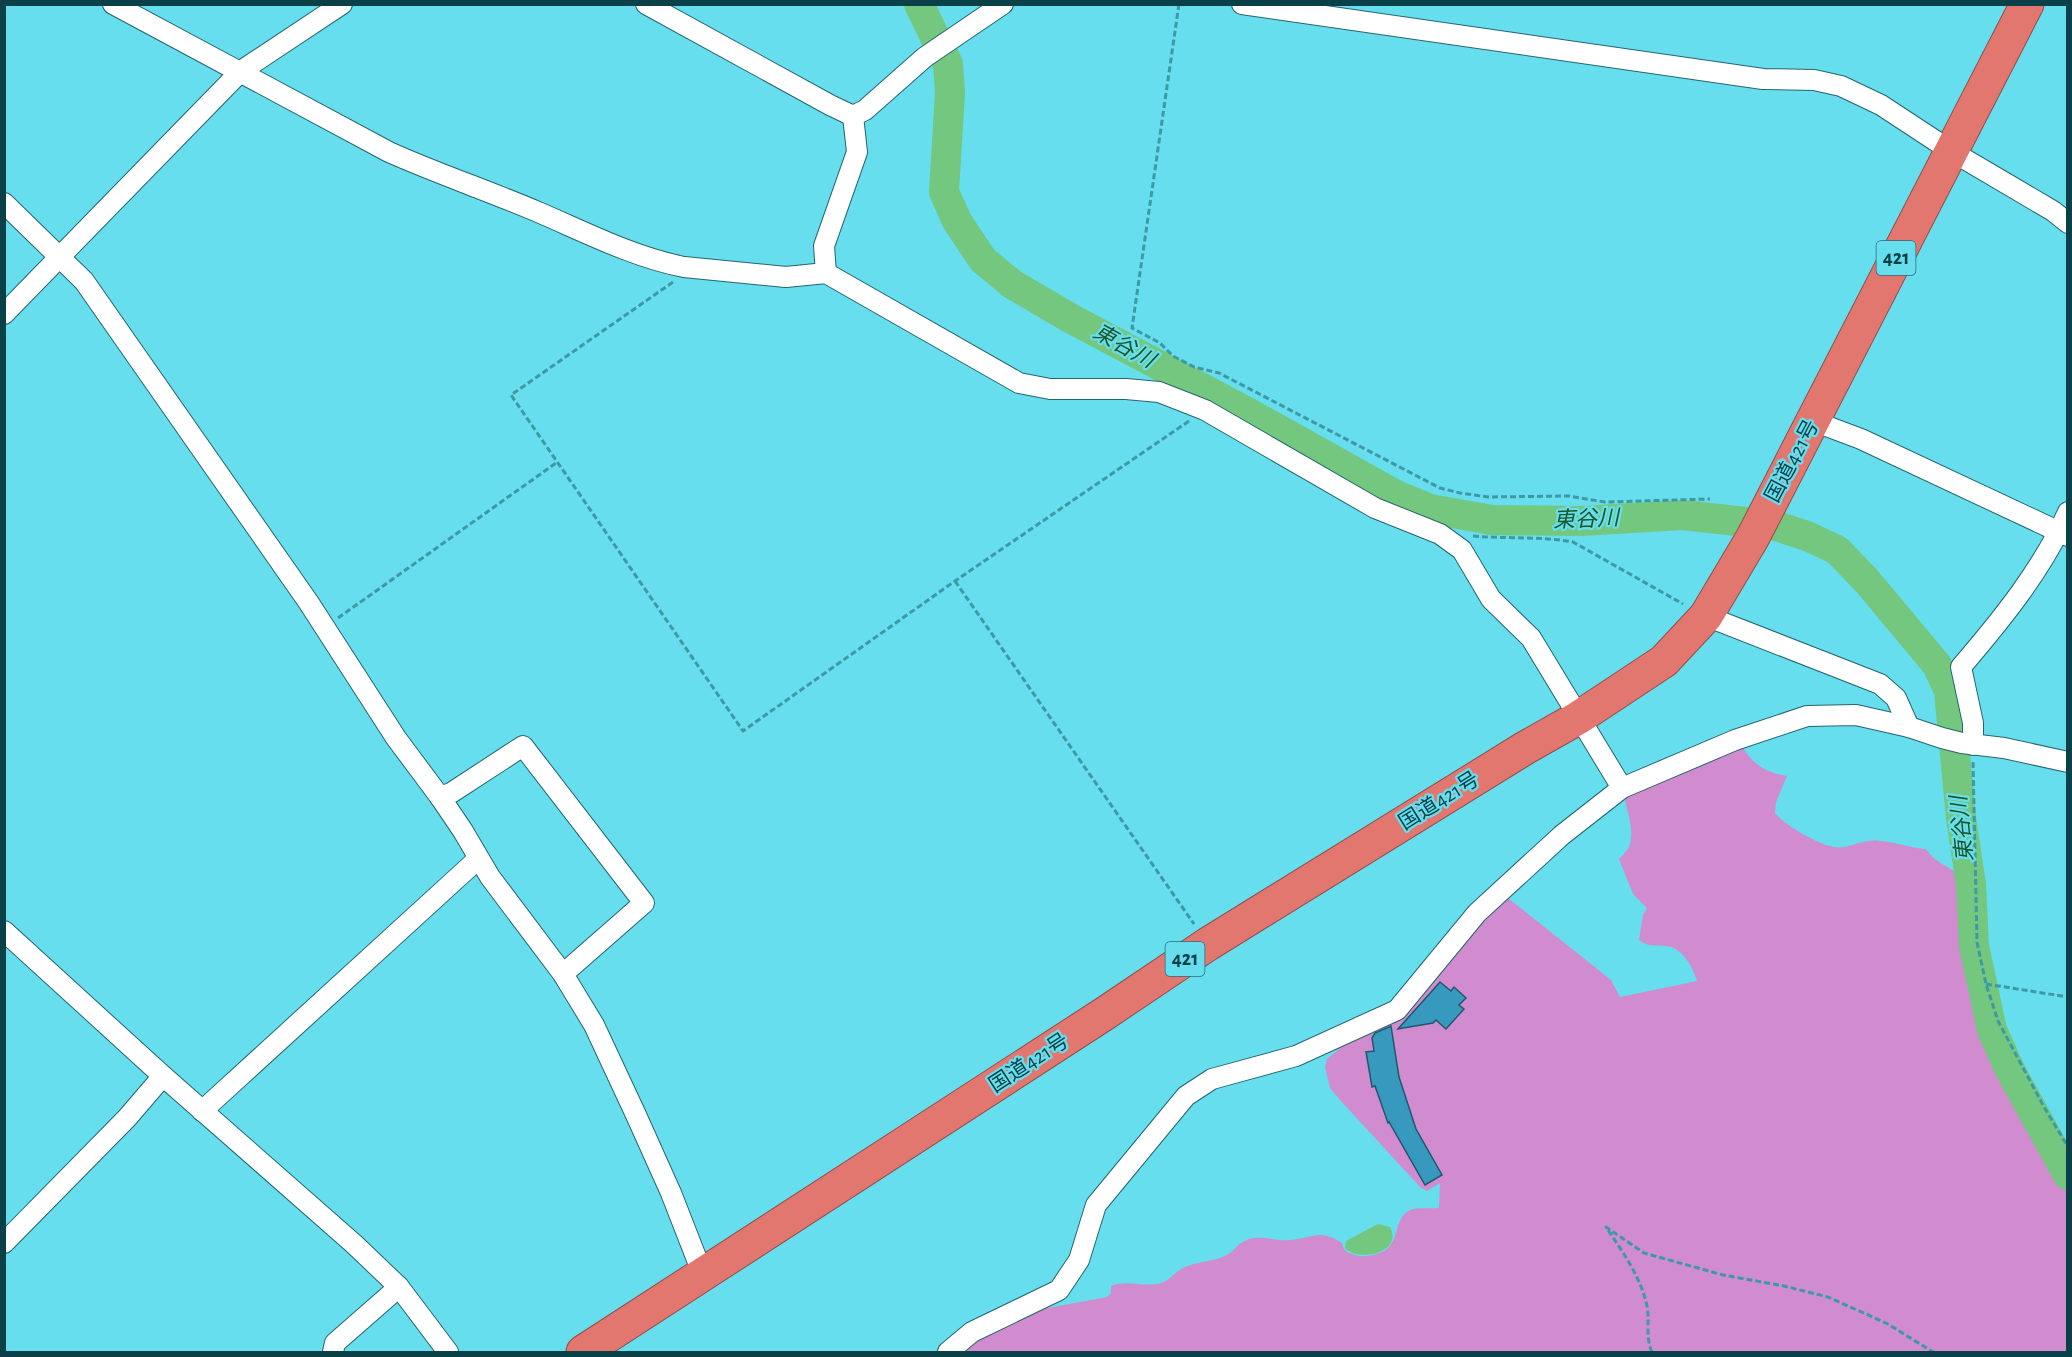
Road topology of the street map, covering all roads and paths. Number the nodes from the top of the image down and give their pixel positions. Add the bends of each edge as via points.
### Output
1 (113, 4) edge
2 (342, 4) edge
3 (646, 4) edge
4 (1003, 4) edge
5 (1179, 4) edge
6 (1242, 4) edge
7 (2027, 4) edge
8 (241, 71) junction
9 (853, 116) junction
10 (1951, 151) junction
11 (4, 203) edge
12 (2067, 223) edge
13 (60, 256) junction
14 (684, 267) junction
15 (826, 273) junction
16 (4, 314) edge
17 (1813, 421) junction
18 (1177, 429) dead end
19 (556, 463) junction
20 (1710, 500) dead end
21 (2067, 512) edge
22 (1440, 534) junction
23 (2063, 534) edge
24 (955, 581) junction
25 (1706, 616) junction
26 (325, 627) junction
27 (1578, 718) junction
28 (1910, 727) junction
29 (1968, 744) junction
30 (2067, 762) edge
31 (1622, 788) junction
32 (440, 796) junction
33 (478, 859) junction
34 (4, 931) edge
35 (1208, 944) junction
36 (563, 974) junction
37 (1986, 984) junction
38 (2067, 997) edge
39 (163, 1076) junction
40 (202, 1111) junction
41 (2067, 1147) edge
42 (4, 1243) edge
43 (703, 1275) junction
44 (399, 1287) junction
45 (333, 1353) edge
46 (448, 1353) edge
47 (583, 1353) edge
48 (948, 1353) edge
49 (1652, 1353) edge
50 (1933, 1353) edge

1 - 8 street
2 - 8 street
3 - 9 street
4 - 9 street via 925,57
5 - 20 path via 1132,327 1194,367 1219,373 1440,488 1488,497 1568,496 1605,502
6 - 10 street via 1763,79 1814,80 1841,86 1881,105
7 - 10 highway, 国道421号 / 421
8 - 13 street
8 - 14 street via 435,173
9 - 15 street via 857,152 824,246
10 - 12 street
10 - 17 highway, 国道421号 / 421
11 - 13 street
13 - 16 street
13 - 26 street via 84,281 126,339
14 - 15 street via 786,277
14 - 19 path via 679,277 511,395
15 - 22 street via 1019,383 1050,389 1159,392 1205,411 1375,508
17 - 23 street via 1861,439
17 - 25 highway, 国道421号 / 421
18 - 24 path
19 - 24 path via 743,731
19 - 26 path
21 - 23 street
22 - 25 path via 1574,542
22 - 27 street via 1462,550 1491,599 1531,638
23 - 29 street via 2000,622 1961,667 1972,723
24 - 35 path
25 - 27 highway, 国道421号 / 421 via 1664,661
25 - 28 street via 1880,684 1896,698
26 - 32 street via 396,738
27 - 31 street
27 - 35 highway, 国道421号 / 421
28 - 29 street
28 - 31 street via 1856,715 1807,716 1735,740
29 - 30 street
29 - 37 path via 1977,942
31 - 48 street via 1562,835 1477,913 1397,1010 1296,1056 1212,1079 1186,1096 1096,1205 1079,1260 1059,1290 972,1332
32 - 33 street
32 - 36 street via 451,793 523,746 644,903
33 - 36 street
33 - 40 street
34 - 39 street
35 - 43 highway, 国道421号 / 421
36 - 43 street via 594,1025 671,1193
37 - 38 path
37 - 41 path via 1998,1021
39 - 40 street
39 - 42 street
40 - 44 street
43 - 47 highway, 国道421号 / 421
44 - 45 street via 335,1342
44 - 46 street
49 - 50 path via 1642,1289 1606,1227 1644,1253 1723,1275 1828,1297 1888,1324

